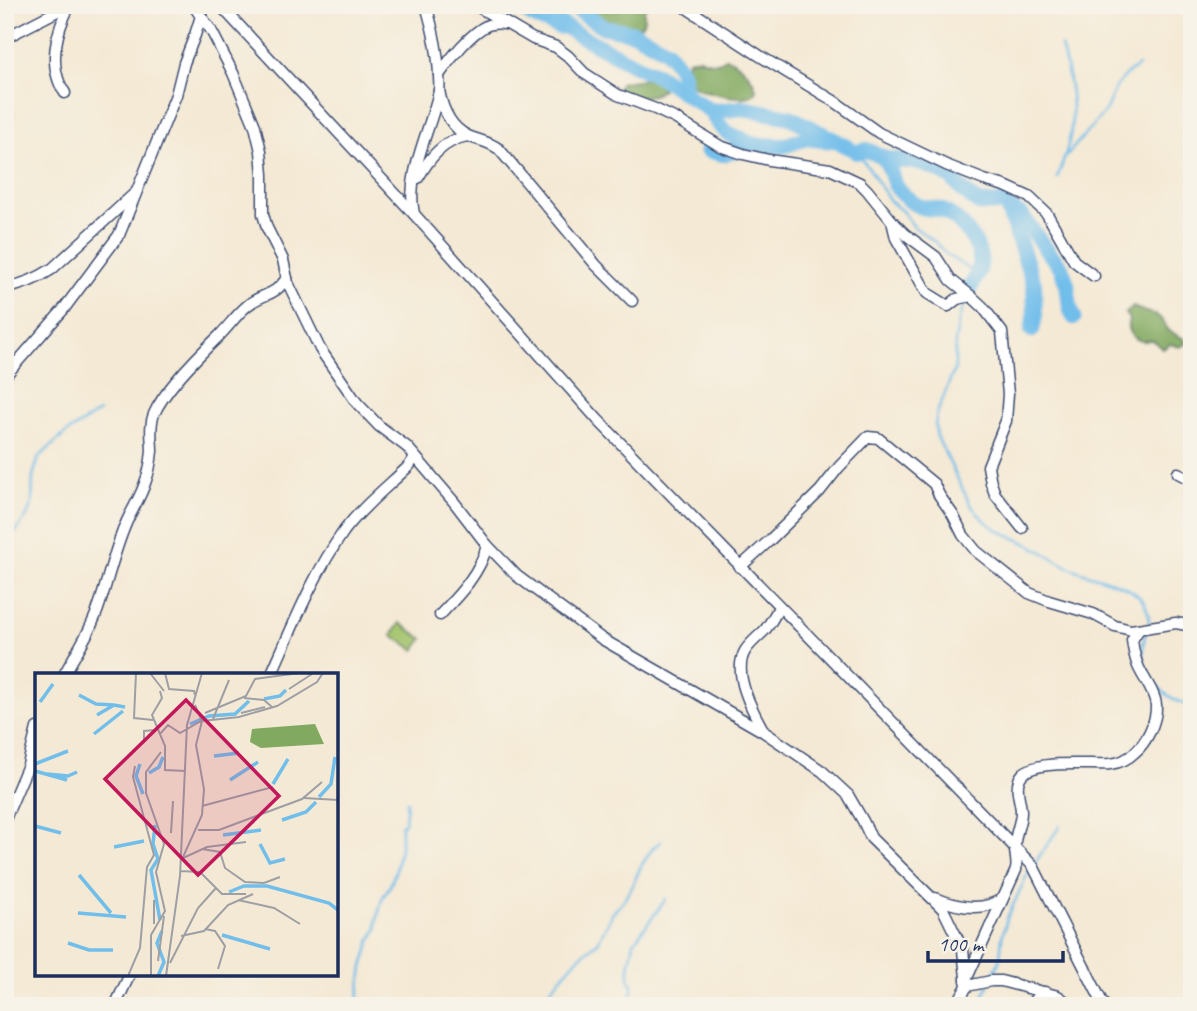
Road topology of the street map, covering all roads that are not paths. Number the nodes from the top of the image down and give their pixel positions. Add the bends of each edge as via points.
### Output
1 (69, 5) edge
2 (193, 5) edge
3 (220, 5) edge
4 (426, 5) edge
5 (475, 5) edge
6 (682, 5) edge
7 (201, 16) junction
8 (509, 24) junction
9 (5, 38) edge
10 (439, 75) junction
11 (439, 90) junction
12 (65, 93) dead end
13 (467, 136) junction
14 (413, 185) junction
15 (138, 190) junction
16 (414, 214) junction
17 (892, 221) junction
18 (1094, 276) dead end
19 (287, 278) junction
20 (5, 288) edge
21 (971, 296) junction
22 (632, 301) dead end
23 (5, 376) edge
24 (415, 457) junction
25 (1178, 473) dead end
26 (1192, 481) edge
27 (1022, 528) dead end
28 (488, 545) junction
29 (740, 568) junction
30 (779, 607) junction
31 (440, 615) dead end
32 (1192, 626) edge
33 (1139, 629) junction
34 (65, 673) edge
35 (272, 673) edge
36 (764, 732) junction
37 (35, 737) edge
38 (5, 819) edge
39 (1014, 847) junction
40 (929, 896) junction
41 (1004, 897) junction
42 (129, 976) edge
43 (967, 983) junction
44 (1045, 992) junction
45 (115, 1006) edge
46 (956, 1006) edge
47 (1030, 1006) edge
48 (1072, 1006) edge
49 (1104, 1006) edge

1 - 9 street
1 - 12 street via 57,33 55,55 56,74
2 - 7 street
3 - 16 street
4 - 10 street
5 - 8 street
6 - 18 street via 880,133 1029,197 1047,214 1074,261
7 - 15 street
7 - 19 street via 255,125 261,151 263,214
8 - 10 street via 492,23 480,29
8 - 17 street via 556,47 618,95 676,118 720,146 846,176 867,190
10 - 11 street
11 - 13 street via 447,116
11 - 14 street
13 - 14 street via 437,151
13 - 22 street via 499,149
14 - 16 street
15 - 20 street via 52,270
15 - 23 street via 112,246
16 - 29 street via 598,420
17 - 21 street via 936,257 957,287
17 - 21 street via 896,238 927,293 948,306
19 - 24 street via 338,377 379,426
19 - 34 street via 273,293 245,307 206,347 152,416 145,484 120,539 89,631
21 - 27 street via 1002,332 1006,421 988,466 995,494
24 - 28 street
24 - 35 street via 344,532 313,584
25 - 26 street
28 - 31 street via 465,586
28 - 36 street via 517,576 603,639
29 - 30 street
29 - 33 street via 868,437 878,438 934,484 976,551 1029,593 1115,626
30 - 36 street via 742,658 746,693
30 - 39 street
32 - 33 street via 1176,623
33 - 39 street via 1132,640 1133,649 1156,705 1146,741 1120,762 1054,764 1023,774 1018,780 1021,816
36 - 40 street via 822,771 848,795 871,838
37 - 38 street via 29,765
39 - 41 street via 1018,861
39 - 49 street via 1032,866
40 - 41 street via 969,907
40 - 43 street via 943,909 963,950
41 - 43 street
42 - 45 street
43 - 44 street via 1002,981
43 - 46 street
44 - 47 street
44 - 48 street

